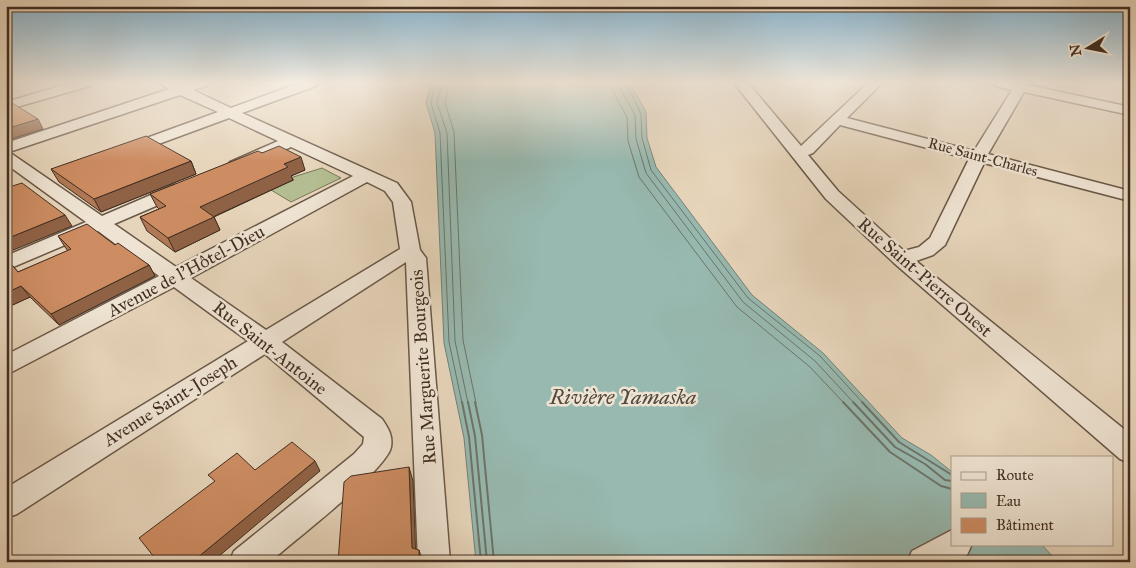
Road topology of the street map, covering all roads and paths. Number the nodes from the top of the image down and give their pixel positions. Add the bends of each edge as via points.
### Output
1 (122, 110) edge
2 (225, 110) edge
3 (238, 110) edge
4 (762, 110) edge
5 (848, 110) edge
6 (1007, 110) edge
7 (231, 112) junction
8 (837, 120) junction
9 (291, 140) junction
10 (6, 148) edge
11 (796, 152) junction
12 (6, 156) edge
13 (110, 156) edge
14 (979, 156) junction
15 (224, 170) edge
16 (366, 176) junction
17 (197, 182) edge
18 (1130, 196) edge
19 (101, 223) junction
20 (410, 251) junction
21 (901, 259) junction
22 (7, 263) edge
23 (175, 276) junction
24 (266, 342) junction
25 (6, 366) edge
26 (1125, 451) edge
27 (6, 504) edge
28 (952, 546) edge
29 (246, 562) edge
30 (434, 562) edge
31 (923, 562) edge

1 - 10 street
2 - 7 street, Rue Marguerite Bourgeois
3 - 7 street
4 - 11 street, Rue Saint-Pierre Ouest
5 - 8 street
6 - 14 street
7 - 9 street, Rue Marguerite Bourgeois
7 - 13 street
8 - 11 street via 807,150
8 - 14 street, Rue Saint-Charles
9 - 15 street
9 - 16 street, Rue Marguerite Bourgeois
11 - 21 street, Rue Saint-Pierre Ouest via 832,195
12 - 19 street, Rue Saint-Antoine
14 - 18 street, Rue Saint-Charles
14 - 21 street via 938,241 926,251
16 - 20 street, Rue Marguerite Bourgeois via 391,187 402,202
16 - 23 street, Avenue de l'Hôtel-Dieu
17 - 19 street
19 - 22 street
19 - 23 street, Rue Saint-Antoine
20 - 24 street, Avenue Saint-Joseph
20 - 30 street, Rue Marguerite Bourgeois via 416,258 422,324
21 - 26 street, Rue Saint-Pierre Ouest
23 - 24 street, Rue Saint-Antoine
23 - 25 street, Avenue de l'Hôtel-Dieu
24 - 27 street, Avenue Saint-Joseph
24 - 29 street, Rue Saint-Antoine via 372,427 378,435 378,448
28 - 31 street

